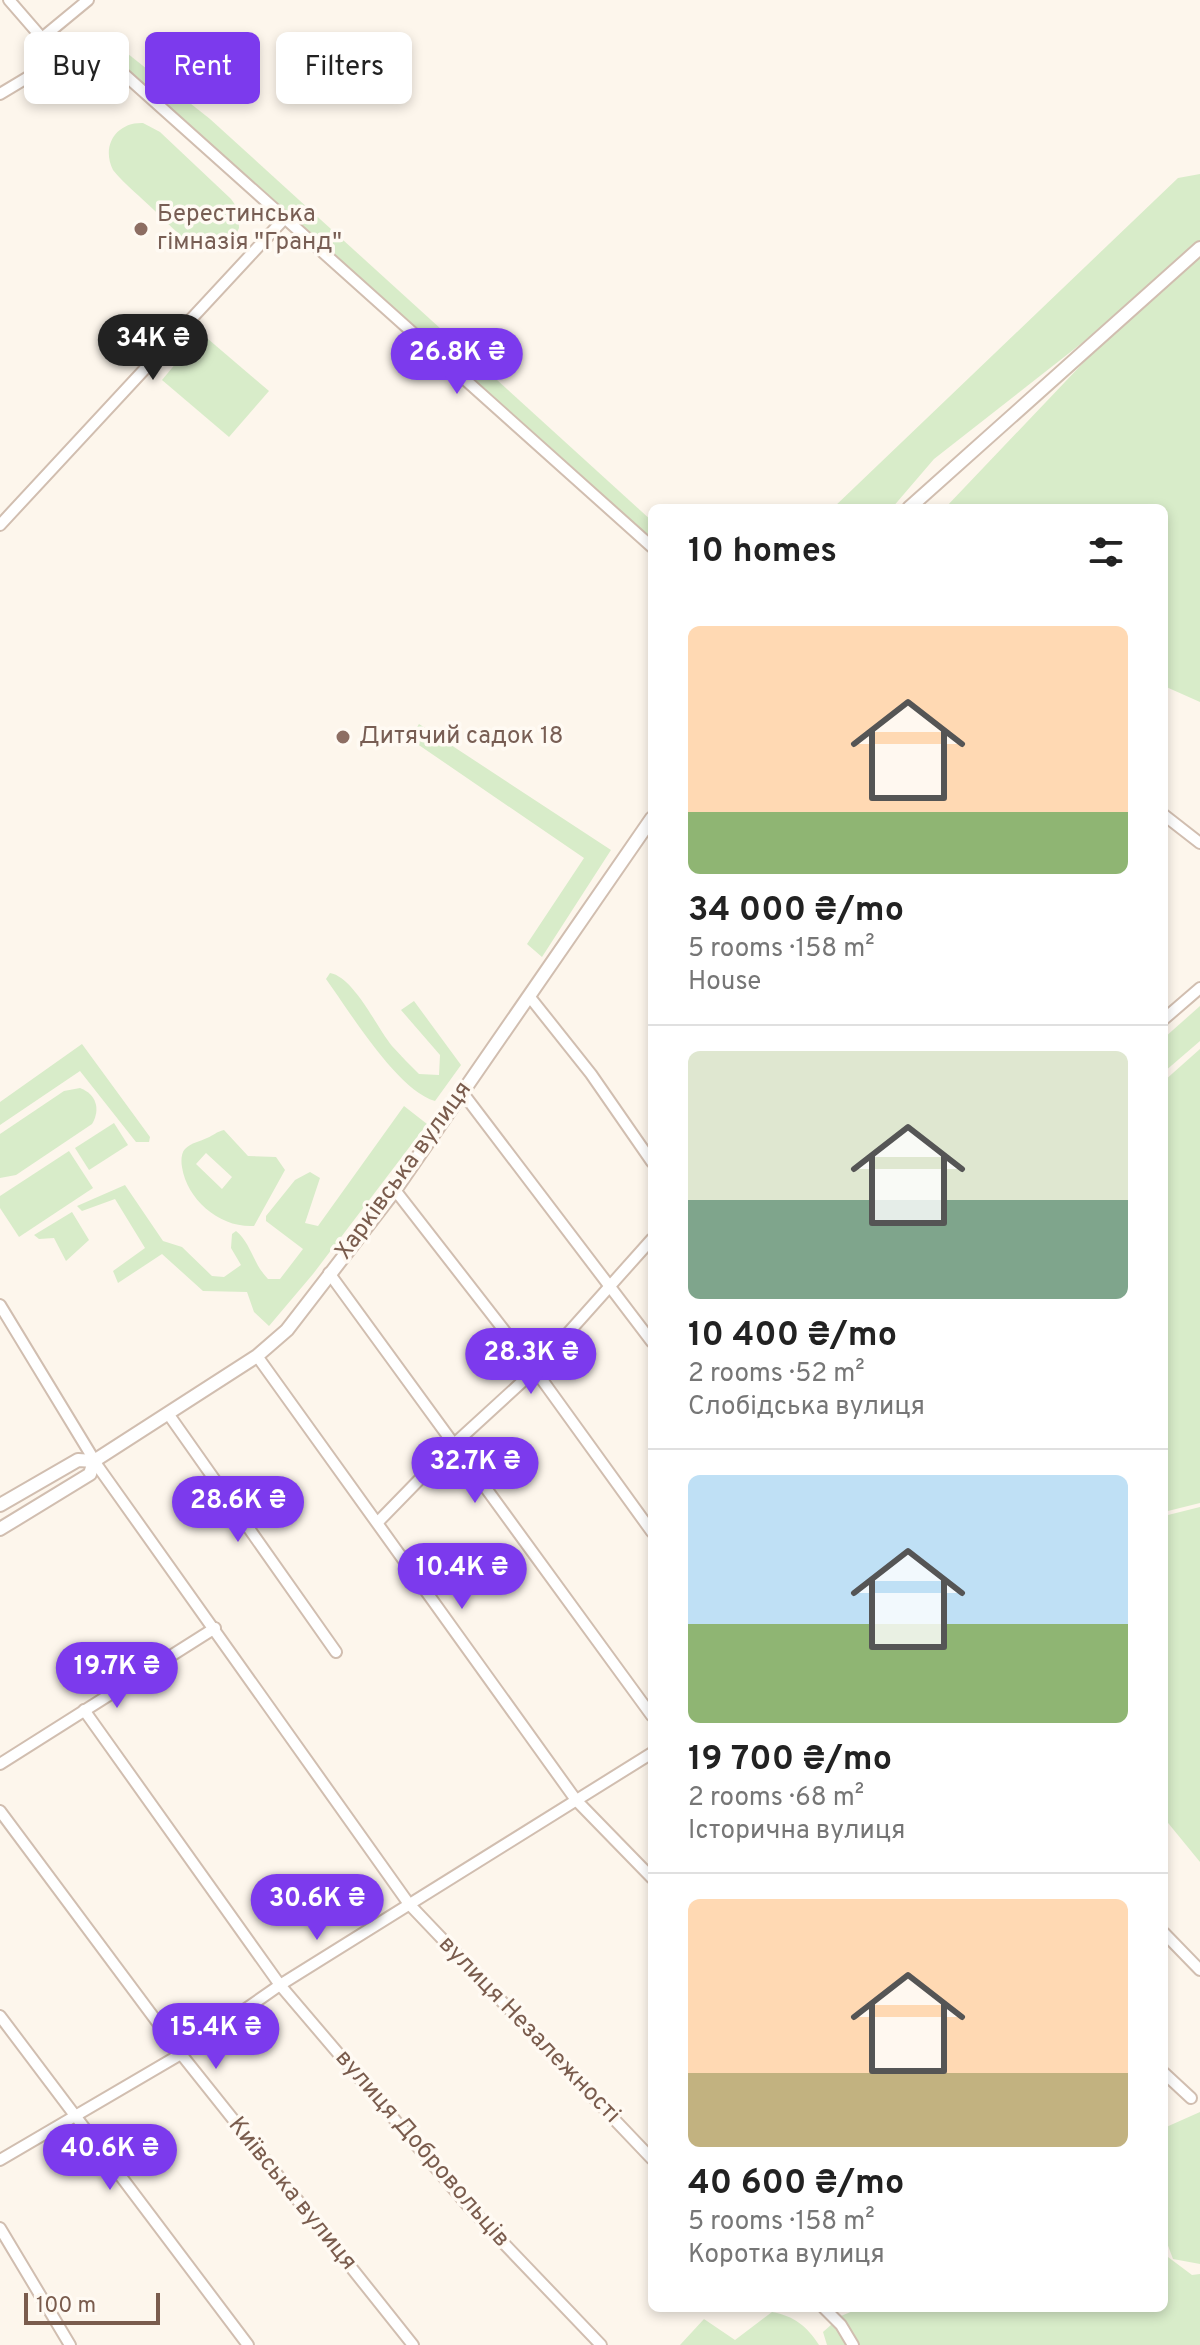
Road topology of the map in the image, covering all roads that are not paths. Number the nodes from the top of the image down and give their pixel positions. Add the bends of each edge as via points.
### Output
1 (9, 0) edge
2 (88, 0) edge
3 (37, 32) edge
4 (49, 32) edge
5 (129, 79) edge
6 (24, 80) edge
7 (0, 94) edge
8 (284, 219) junction
9 (1200, 248) edge
10 (913, 504) edge
11 (0, 525) edge
12 (648, 543) edge
13 (1168, 818) edge
14 (648, 824) edge
15 (1200, 843) edge
16 (1200, 988) edge
17 (529, 996) junction
18 (1168, 1016) edge
19 (462, 1092) junction
20 (648, 1156) edge
21 (395, 1190) junction
22 (648, 1243) edge
23 (329, 1273) junction
24 (609, 1283) junction
25 (0, 1306) edge
26 (648, 1337) edge
27 (257, 1356) junction
28 (535, 1370) junction
29 (169, 1415) junction
30 (452, 1446) junction
31 (94, 1461) junction
32 (0, 1505) edge
33 (378, 1522) junction
34 (648, 1526) edge
35 (0, 1529) edge
36 (215, 1628) junction
37 (336, 1652) dead end
38 (84, 1710) junction
39 (648, 1711) edge
40 (648, 1755) edge
41 (0, 1764) edge
42 (576, 1800) junction
43 (0, 1811) edge
44 (648, 1874) edge
45 (409, 1904) junction
46 (1168, 1937) edge
47 (1200, 1970) edge
48 (280, 1985) junction
49 (0, 2016) edge
50 (181, 2054) junction
51 (1168, 2077) edge
52 (1191, 2098) dead end
53 (72, 2115) junction
54 (648, 2155) edge
55 (0, 2160) edge
56 (1, 2231) edge
57 (828, 2312) edge
58 (70, 2345) edge
59 (248, 2345) edge
60 (413, 2345) edge
61 (601, 2345) edge
62 (853, 2345) edge

1 - 3 street
2 - 4 street
5 - 8 street
6 - 7 street
8 - 11 street
8 - 12 street
9 - 10 street
13 - 15 street
14 - 17 street, Харківська вулиця
16 - 18 street
17 - 19 street, Харківська вулиця
17 - 20 street
19 - 21 street, Харківська вулиця
19 - 24 street
21 - 23 street, Харківська вулиця
21 - 28 street
22 - 24 street
23 - 27 street, Харківська вулиця via 287,1330
23 - 30 street
24 - 26 street
24 - 28 street
25 - 31 street, вулиця Незалежності
27 - 29 street, Харківська вулиця
27 - 33 street
28 - 30 street
28 - 34 street
29 - 31 street, Харківська вулиця
29 - 37 street
30 - 33 street
30 - 39 street
31 - 32 street, Харківська вулиця via 78,1460
31 - 35 street, Харківська вулиця via 90,1474
31 - 36 street, вулиця Незалежності
33 - 42 street
36 - 38 street
36 - 45 street, вулиця Незалежності
38 - 41 street
38 - 48 street, вулиця Добровольців
40 - 42 street
42 - 44 street
42 - 45 street
43 - 50 street, Київська вулиця
45 - 48 street
45 - 54 street, вулиця Незалежності
46 - 47 street
48 - 50 street
48 - 61 street, вулиця Добровольців via 469,2207
49 - 53 street
50 - 53 street
50 - 60 street, Київська вулиця
51 - 52 street
53 - 55 street
53 - 59 street
56 - 58 street
57 - 62 street

